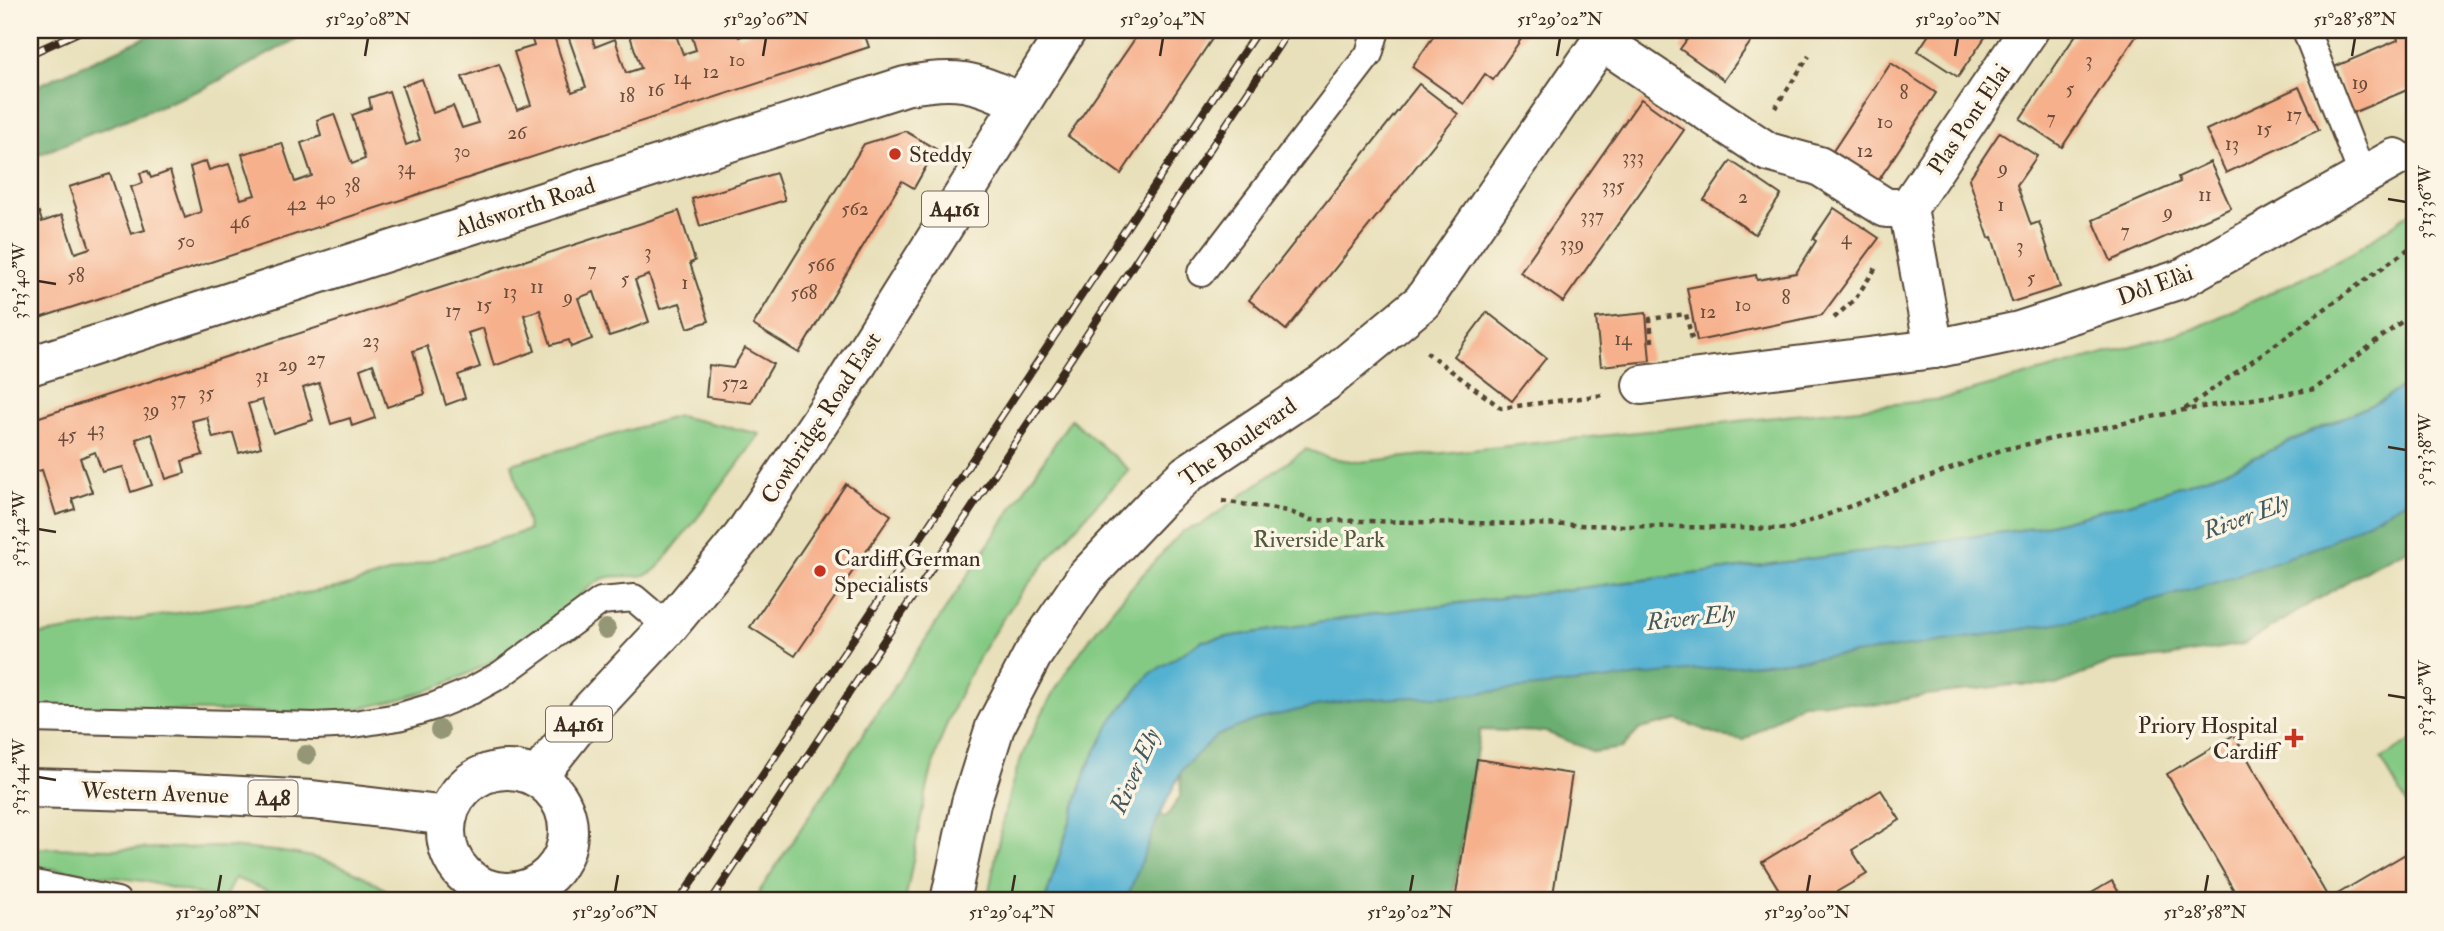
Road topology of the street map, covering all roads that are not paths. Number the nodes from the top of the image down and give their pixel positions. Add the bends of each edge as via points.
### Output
1 (1067, 30) edge
2 (1376, 30) edge
3 (2029, 30) edge
4 (1605, 36) edge
5 (2308, 36) dead end
6 (1020, 103) junction
7 (2395, 158) dead end
8 (2363, 177) junction
9 (1908, 208) junction
10 (1201, 273) dead end
11 (1934, 349) junction
12 (30, 366) edge
13 (1642, 385) road end
14 (668, 627) junction
15 (30, 719) edge
16 (537, 777) junction
17 (30, 788) edge
18 (447, 816) junction
19 (30, 883) edge
20 (536, 894) edge
21 (117, 901) edge
22 (950, 901) edge

1 - 6 main road, Cowbridge Road East / A4161
2 - 10 lane via 1369,54
3 - 9 main road, Plas Pont Elai
4 - 9 main road via 1768,152 1819,166 1886,208
4 - 22 main road, The Boulevard via 1422,302 1324,383 1187,474 1085,578 1032,656 995,727 971,803
5 - 8 lane
6 - 12 main road, Aldsworth Road via 988,86 958,80 905,86
6 - 14 main road, Cowbridge Road East / A4161 via 806,444 743,536
7 - 8 main road, Dôl Elài
8 - 11 main road, Dôl Elài via 2181,279 2019,331
9 - 11 main road
11 - 13 main road, Dôl Elài
14 - 15 lane via 634,598 601,601 534,652 471,691 398,717 354,724
14 - 16 main road, Cowbridge Road East / A4161 via 587,714
16 - 18 main road via 517,770 495,771 474,779
16 - 20 main road via 560,799 568,817 568,837 564,856
17 - 18 main road, Western Avenue / A48 via 312,800
18 - 20 main road via 447,841 454,862 469,879 488,890
19 - 21 lane

